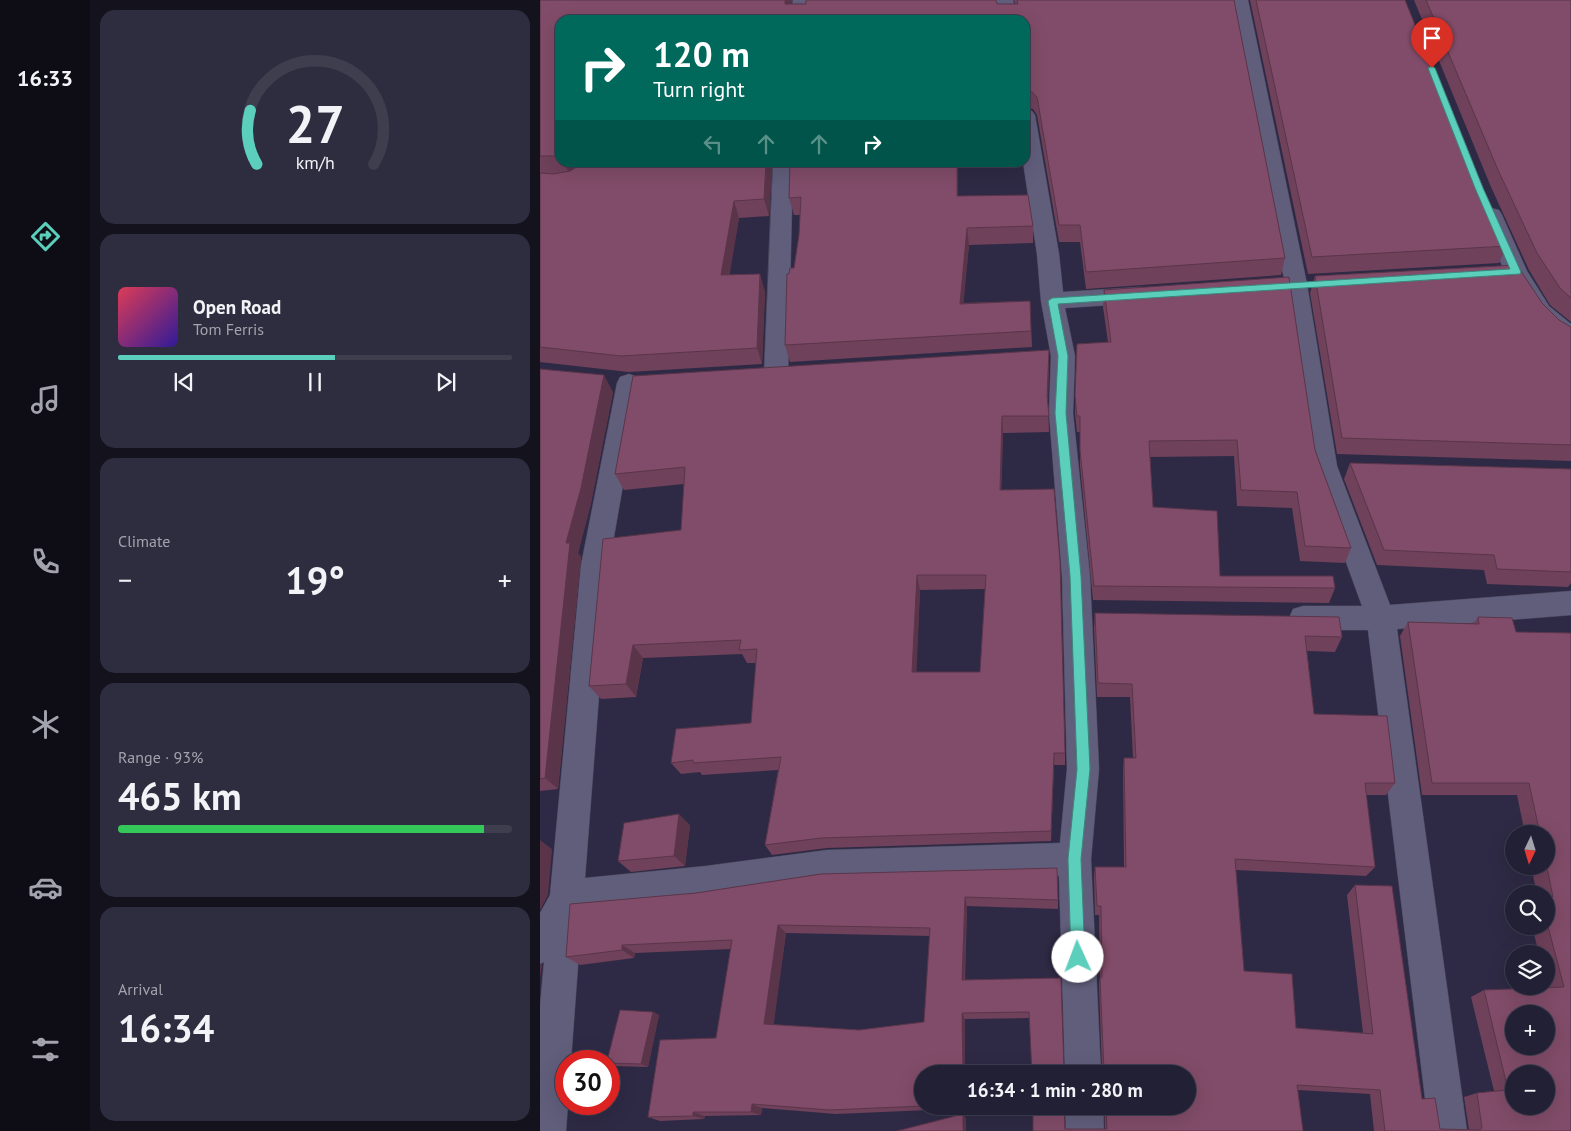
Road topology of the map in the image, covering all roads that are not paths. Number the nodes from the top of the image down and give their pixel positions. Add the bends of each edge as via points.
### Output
1 (802, 0) edge
2 (1004, 0) edge
3 (1240, 0) edge
4 (800, 15) edge
5 (1007, 15) edge
6 (1030, 149) edge
7 (784, 167) edge
8 (1483, 197) edge
9 (1159, 294) edge
10 (1052, 301) junction
11 (1571, 337) edge
12 (776, 375) edge
13 (630, 382) edge
14 (1324, 466) junction
15 (1354, 467) edge
16 (1571, 603) edge
17 (1077, 614) junction
18 (1106, 615) edge
19 (1282, 618) edge
20 (1381, 618) junction
21 (1075, 859) junction
22 (568, 896) junction
23 (540, 946) edge
24 (1083, 1065) edge
25 (1084, 1115) edge
26 (547, 1131) edge
27 (1085, 1131) edge
28 (1448, 1131) edge

1 - 4 street
2 - 5 street
3 - 14 street via 1296,284
6 - 10 street via 1048,254
7 - 12 street
8 - 11 street via 1507,272 1541,312
9 - 10 street
10 - 17 street via 1053,357 1076,576
13 - 22 street via 595,564
14 - 15 street
14 - 20 street
16 - 20 street
17 - 18 street
17 - 21 street via 1083,769
19 - 20 street
20 - 28 street
21 - 22 street via 827,866 706,883
21 - 24 street
22 - 23 street
22 - 26 street
25 - 27 street

